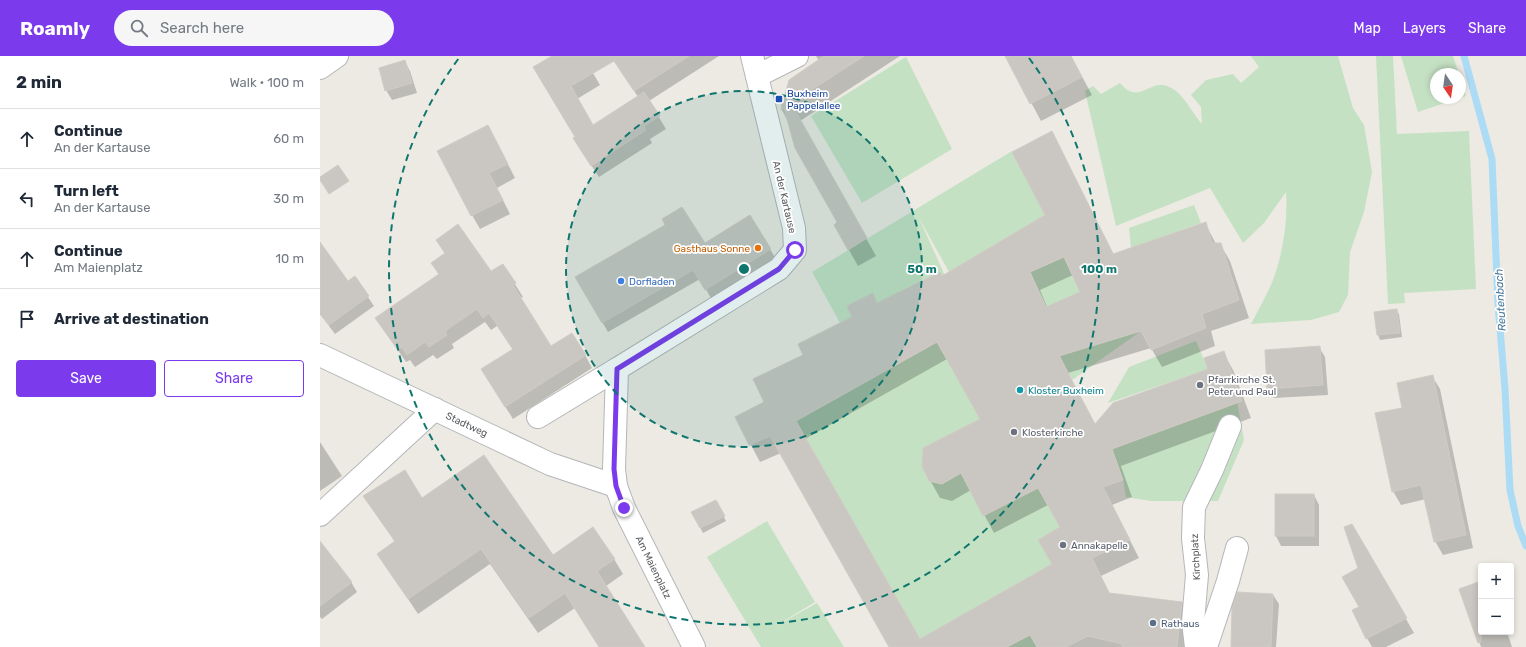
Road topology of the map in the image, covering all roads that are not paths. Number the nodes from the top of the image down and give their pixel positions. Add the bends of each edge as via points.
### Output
1 (336, 56) edge
2 (797, 56) edge
3 (755, 66) edge
4 (320, 68) edge
5 (320, 355) edge
6 (617, 369) junction
7 (435, 409) junction
8 (538, 417) dead end
9 (1230, 426) dead end
10 (616, 486) junction
11 (320, 515) edge
12 (1237, 548) dead end
13 (694, 647) edge
14 (1196, 647) edge
15 (1206, 647) edge

1 - 4 street
2 - 3 street
3 - 6 street, An der Kartause via 794,228 795,250 779,269
5 - 7 street, Stadtweg
6 - 8 street
6 - 10 street via 614,469
7 - 10 street, Stadtweg via 550,464
7 - 11 street
9 - 14 street, Kirchplatz via 1194,507 1193,538 1197,575 1193,622
10 - 13 street, Am Maienplatz via 624,508
12 - 15 street

